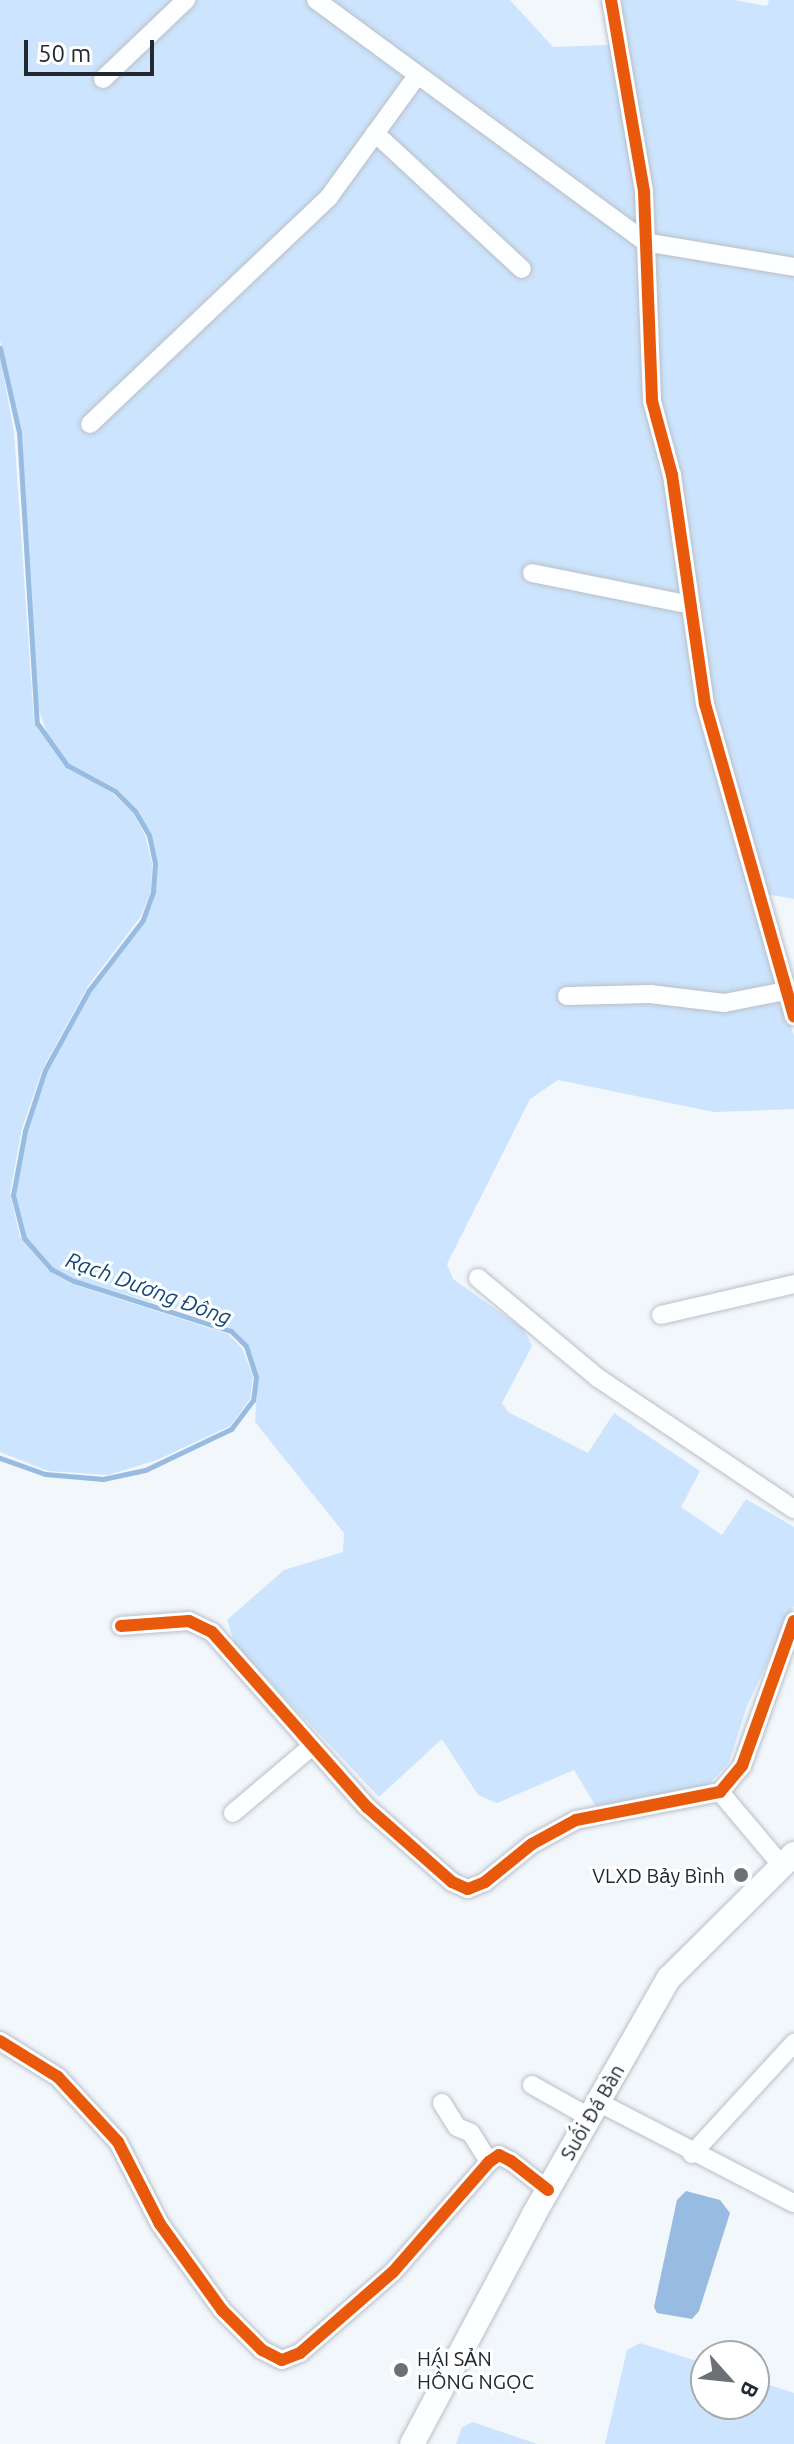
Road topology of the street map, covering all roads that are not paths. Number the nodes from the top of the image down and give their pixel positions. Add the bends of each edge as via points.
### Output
1 (186, 0) edge
2 (316, 0) edge
3 (611, 0) edge
4 (417, 76) junction
5 (103, 79) dead end
6 (375, 133) junction
7 (645, 242) junction
8 (794, 267) edge
9 (522, 269) dead end
10 (90, 424) dead end
11 (532, 573) dead end
12 (691, 605) junction
13 (786, 991) junction
14 (567, 996) dead end
15 (794, 1017) edge
16 (478, 1278) dead end
17 (794, 1284) edge
18 (661, 1315) dead end
19 (794, 1509) edge
20 (794, 1621) edge
21 (121, 1626) dead end
22 (311, 1747) junction
23 (720, 1792) junction
24 (233, 1813) dead end
25 (788, 1860) edge
26 (0, 2041) edge
27 (794, 2043) edge
28 (532, 2085) dead end
29 (442, 2103) dead end
30 (593, 2110) junction
31 (692, 2154) junction
32 (489, 2162) junction
33 (548, 2190) junction
34 (794, 2203) edge
35 (412, 2444) edge

1 - 5 street
2 - 4 street
3 - 7 street via 639,145
4 - 6 street
4 - 7 street
6 - 9 street
6 - 10 street via 329,197
7 - 8 street
7 - 12 street via 652,401 672,475
11 - 12 street
12 - 13 street via 705,704 728,798
13 - 14 street via 724,1003 650,994
13 - 15 street
16 - 19 street via 598,1378
17 - 18 street
20 - 23 street via 742,1766
21 - 22 street via 146,1621 200,1623
22 - 23 street via 367,1807 452,1882 468,1889 576,1820
22 - 24 street
23 - 25 street
25 - 30 street, Suối Đá Bàn via 669,1978
26 - 32 street via 58,2077 118,2142 160,2224 222,2310 262,2350 282,2360 300,2353 393,2272
27 - 31 street
28 - 30 street
29 - 32 street
30 - 31 street
30 - 33 street, Suối Đá Bàn
31 - 34 street
32 - 33 street via 499,2155
33 - 35 street, Suối Đá Bàn

